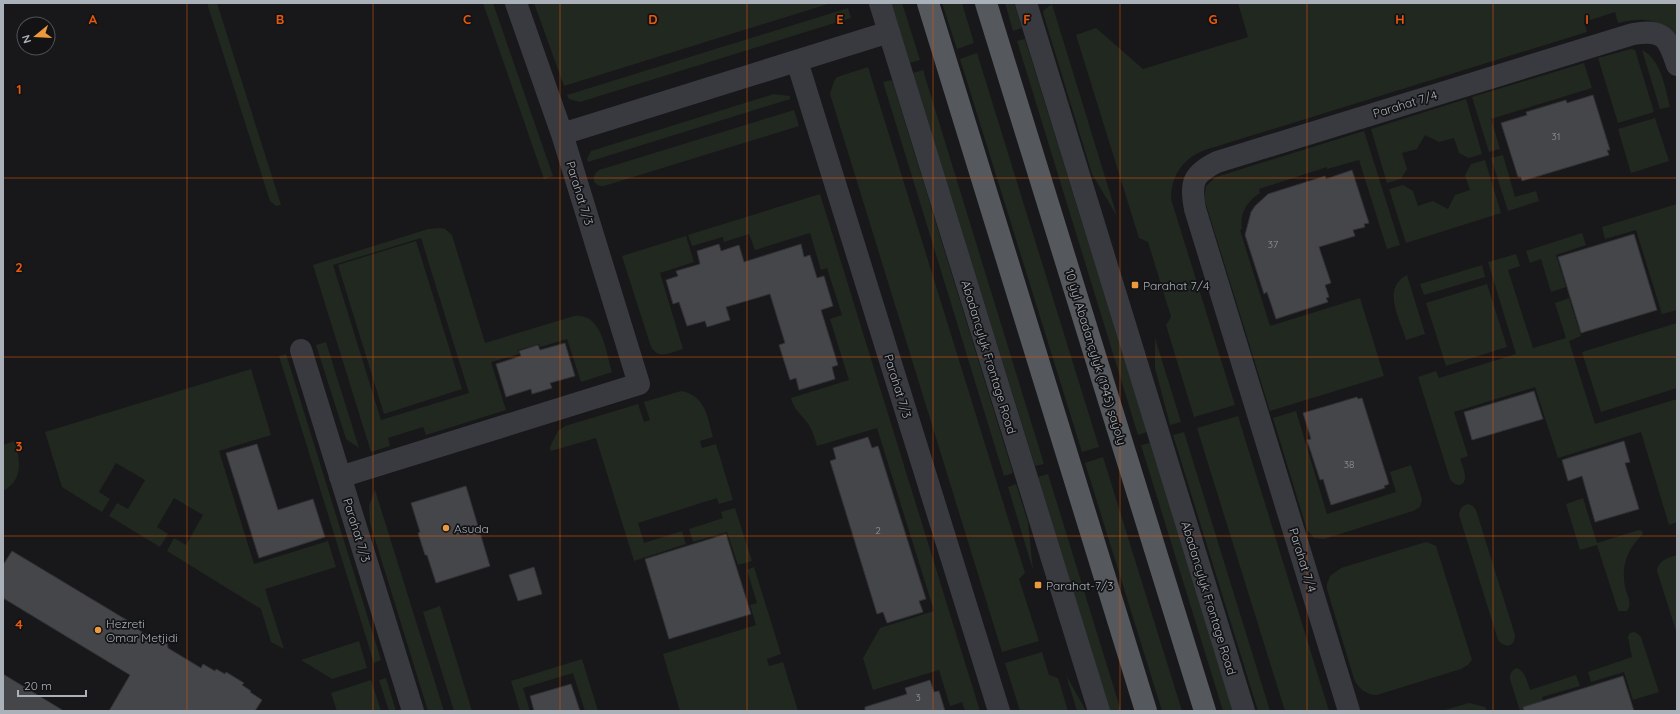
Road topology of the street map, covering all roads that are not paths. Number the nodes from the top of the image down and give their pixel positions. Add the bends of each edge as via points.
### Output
1 (516, 3) edge
2 (880, 3) edge
3 (928, 3) edge
4 (986, 3) edge
5 (1026, 3) edge
6 (889, 32) junction
7 (798, 60) junction
8 (1677, 65) edge
9 (562, 134) junction
10 (301, 350) dead end
11 (340, 477) junction
12 (413, 711) edge
13 (999, 711) edge
14 (1099, 711) edge
15 (1146, 711) edge
16 (1205, 711) edge
17 (1244, 711) edge
18 (1349, 711) edge

1 - 9 street, Parahat 7/3
2 - 6 street, Abadancylyk Frontage Road
3 - 15 main road
4 - 16 main road, 10 ýyl Abadançylyk (1945) şaýoly
5 - 17 street, Abadancylyk Frontage Road
6 - 7 street
6 - 14 street, Abadancylyk Frontage Road
7 - 9 street
7 - 13 street, Parahat 7/3
8 - 18 street, Parahat 7/4 via 1667,42 1658,33 1633,34 1217,162 1204,168 1194,178 1192,192 1195,209
9 - 11 street, Parahat 7/3 via 639,384
10 - 11 street, Parahat 7/3
11 - 12 street, Parahat 7/3

